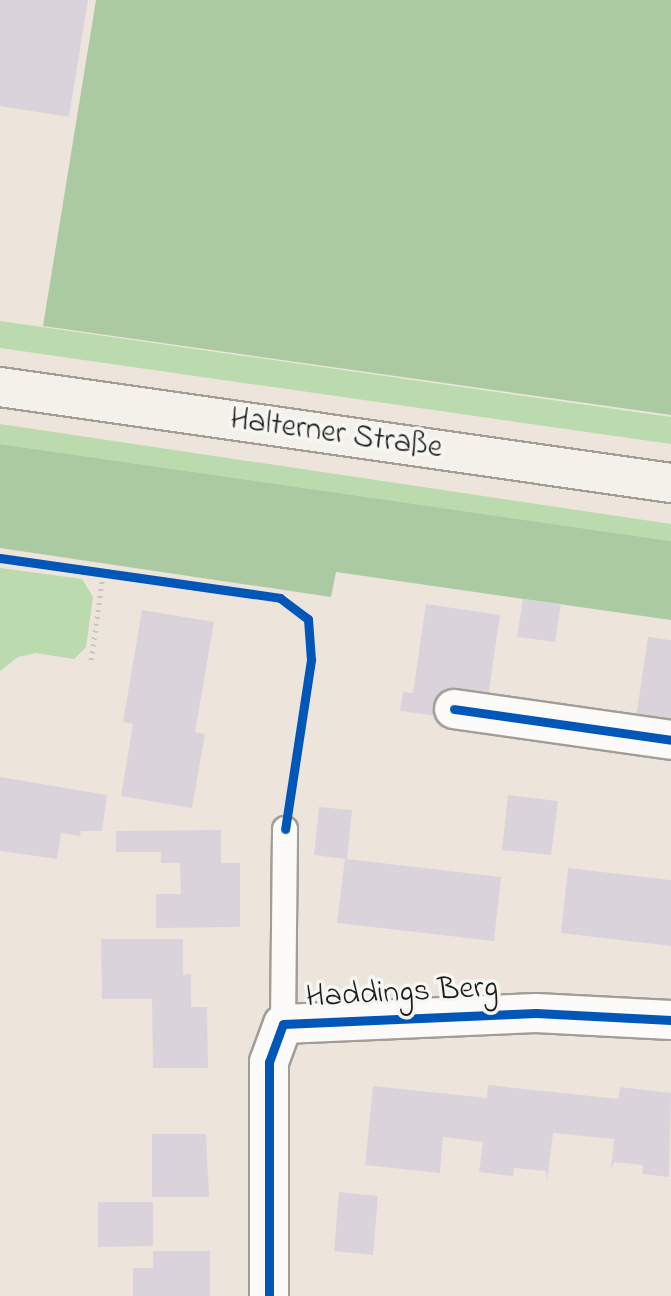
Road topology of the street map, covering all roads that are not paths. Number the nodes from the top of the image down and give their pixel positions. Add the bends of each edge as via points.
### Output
1 (0, 387) edge
2 (671, 483) edge
3 (454, 709) dead end
4 (671, 740) edge
5 (285, 829) dead end
6 (671, 1020) edge
7 (283, 1024) junction
8 (269, 1296) edge

1 - 2 main road, Halterner Straße
3 - 4 street
5 - 7 lane
6 - 7 street, Haddings Berg via 536,1013
7 - 8 street, Haddings Berg via 269,1062

